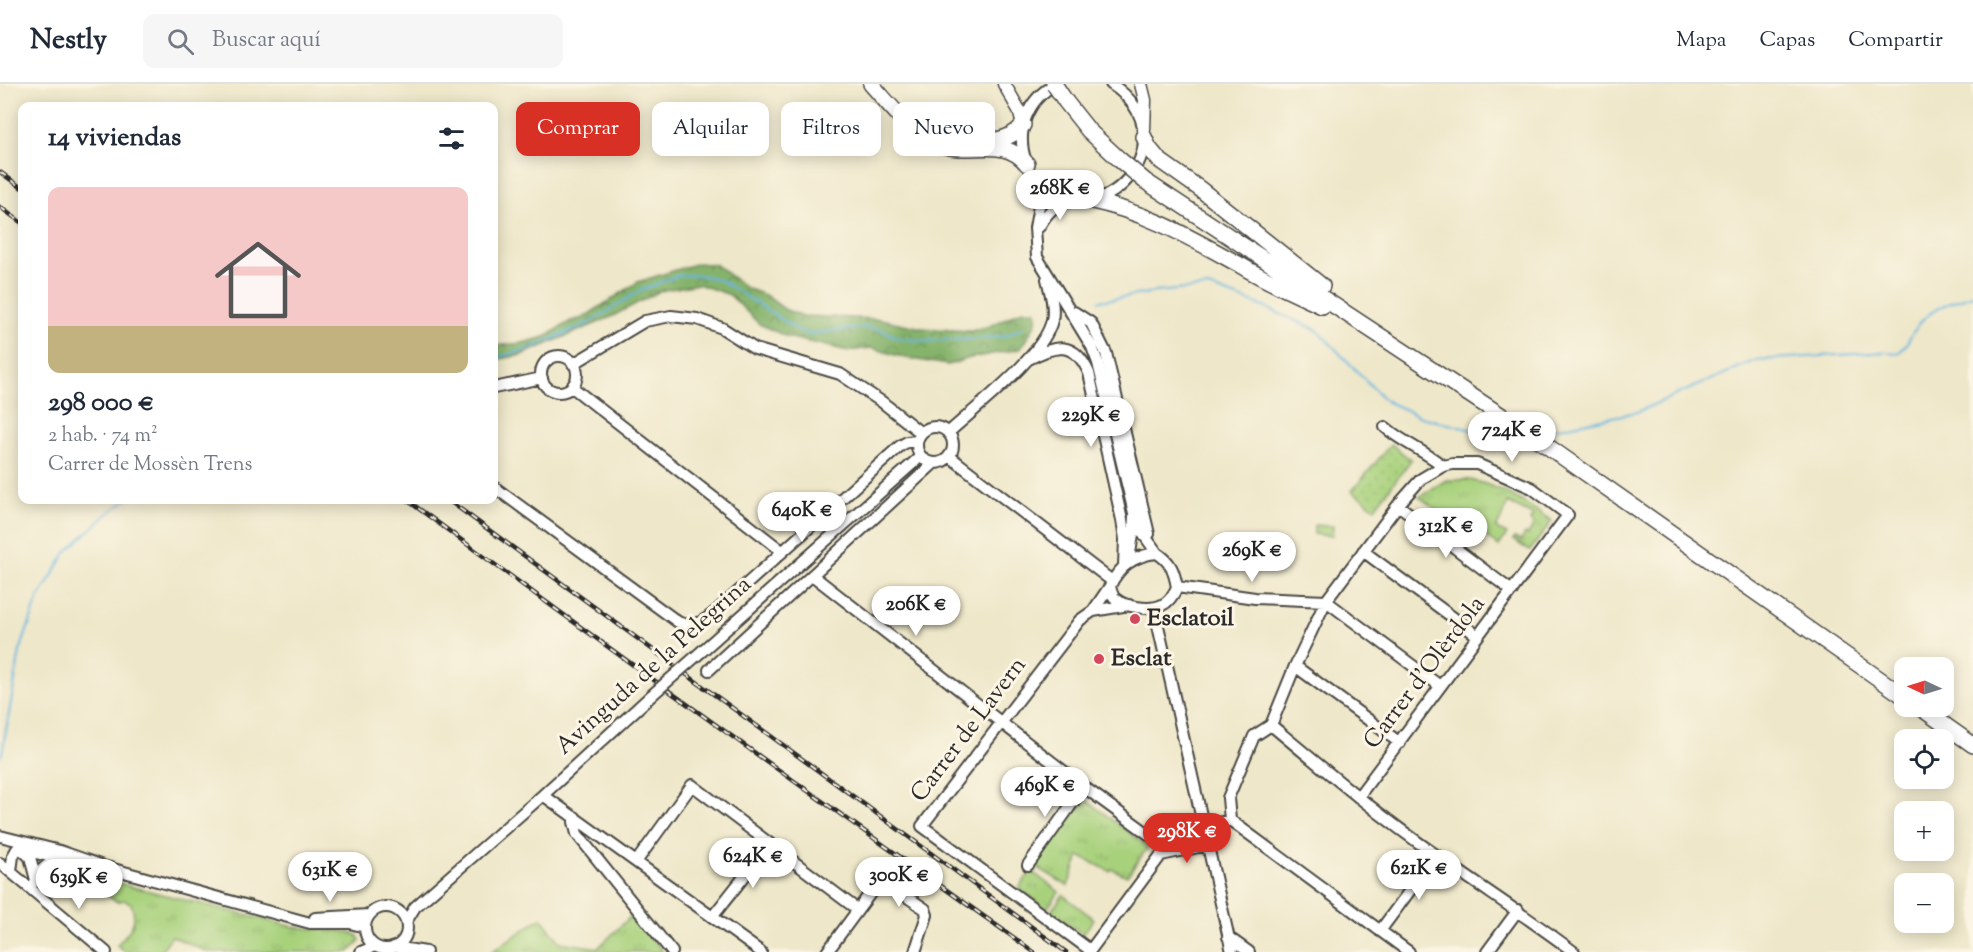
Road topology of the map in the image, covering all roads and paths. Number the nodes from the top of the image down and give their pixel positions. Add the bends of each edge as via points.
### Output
1 (871, 84) edge
2 (883, 84) edge
3 (1004, 84) edge
4 (1055, 84) edge
5 (1111, 84) edge
6 (1141, 84) edge
7 (1023, 125) junction
8 (1144, 133) junction
9 (1031, 171) junction
10 (1084, 200) junction
11 (1035, 238) junction
12 (1045, 270) junction
13 (1071, 310) junction
14 (1407, 353) junction
15 (1029, 359) junction
16 (573, 364) junction
17 (542, 378) junction
18 (498, 387) edge
19 (572, 387) junction
20 (1385, 427) dead end
21 (948, 433) junction
22 (919, 437) junction
23 (920, 456) junction
24 (949, 456) junction
25 (934, 463) junction
26 (1443, 466) junction
27 (498, 490) edge
28 (1398, 505) junction
29 (1134, 513) junction
30 (782, 551) junction
31 (1156, 551) junction
32 (1363, 551) junction
33 (1126, 564) junction
34 (812, 575) junction
35 (1111, 583) junction
36 (1178, 587) junction
37 (1512, 591) junction
38 (1326, 601) junction
39 (1129, 605) junction
40 (1154, 608) junction
41 (1093, 611) junction
42 (1478, 636) junction
43 (1295, 666) junction
44 (709, 670) dead end
45 (1440, 686) junction
46 (1894, 689) edge
47 (1934, 717) edge
48 (1002, 722) junction
49 (1271, 725) junction
50 (1400, 742) junction
51 (1973, 745) edge
52 (1084, 787) junction
53 (543, 795) junction
54 (1358, 797) junction
55 (575, 818) junction
56 (1230, 820) junction
57 (1204, 827) junction
58 (0, 840) edge
59 (1158, 841) junction
60 (770, 844) junction
61 (1208, 845) junction
62 (22, 849) junction
63 (1161, 855) junction
64 (1436, 855) junction
65 (62, 856) junction
66 (636, 862) junction
67 (0, 863) edge
68 (1028, 865) dead end
69 (11, 871) junction
70 (34, 885) junction
71 (415, 907) junction
72 (858, 910) junction
73 (1518, 910) junction
74 (399, 911) junction
75 (369, 915) junction
76 (290, 916) junction
77 (713, 916) junction
78 (406, 922) junction
79 (1380, 931) junction
80 (366, 932) junction
81 (1228, 937) junction
82 (403, 939) junction
83 (375, 946) junction
84 (394, 946) junction
85 (362, 951) edge
86 (423, 951) edge
87 (1089, 951) edge
88 (106, 952) edge
89 (672, 952) edge
90 (760, 952) edge
91 (827, 952) edge
92 (915, 952) edge
93 (1232, 952) edge
94 (1249, 952) edge
95 (1409, 952) edge
96 (1487, 952) edge
97 (1574, 952) edge

1 - 9 highway via 911,126 935,143 1005,148 1018,154
2 - 7 highway via 916,120 929,130 952,138 999,140
3 - 7 main road
4 - 7 street via 1031,106
4 - 14 highway, bridge via 1089,131 1145,181
5 - 8 street via 1131,100
6 - 8 main road via 1145,100
7 - 9 street via 1022,144
8 - 10 street via 1138,165 1125,183 1107,196
8 - 14 highway via 1159,160
9 - 10 street via 1045,188 1064,198
9 - 11 street via 1041,195
10 - 11 street via 1054,207
10 - 14 highway via 1132,211 1182,233
11 - 12 street via 1037,257
12 - 13 street
12 - 15 street via 1053,319 1045,339
13 - 29 street via 1098,363
13 - 31 street via 1091,323 1106,353 1146,524
14 - 46 highway
15 - 21 street
15 - 33 street via 1059,347 1078,354 1085,363 1122,520
16 - 17 street via 562,356 549,358 541,370
16 - 19 street via 577,372
16 - 22 street via 645,321 671,316 697,319 722,328 755,349 840,374 882,402
17 - 18 street
17 - 19 street via 552,391
19 - 30 street
20 - 26 street
21 - 22 street via 934,427 925,429
21 - 24 street via 953,442
22 - 23 street
22 - 30 street, Avinguda de la Pelegrina via 900,446
23 - 25 street
23 - 53 street, Avinguda de la Pelegrina, bridge
24 - 25 street
24 - 35 street
25 - 34 street, Avinguda de la Pelegrina
26 - 28 street via 1420,479
26 - 37 street, Carrer d'Olèrdola via 1485,467 1532,488 1568,515
27 - 30 street, Avinguda de la Pelegrina via 686,626 707,618
28 - 32 street
28 - 37 street
29 - 31 street
29 - 33 street
31 - 33 street
31 - 36 street via 1167,560
32 - 38 street
32 - 42 street
33 - 35 street
34 - 44 street, Avinguda de la Pelegrina
34 - 48 street
35 - 39 street via 1111,593
35 - 41 street, Carrer de Lavern
36 - 38 street via 1255,598
36 - 40 street via 1168,601
37 - 42 street, Carrer d'Olèrdola
38 - 43 street
38 - 45 street
39 - 40 street
39 - 41 street
40 - 57 street
41 - 48 street, Carrer de Lavern via 1080,620
42 - 45 street, Carrer d'Olèrdola
43 - 49 street
43 - 50 street
45 - 50 street, Carrer d'Olèrdola
47 - 51 highway
48 - 52 street
48 - 87 street, Carrer de Lavern via 922,826
49 - 54 street
49 - 56 street via 1254,736 1228,798
50 - 54 street, Carrer d'Olèrdola
52 - 59 street
52 - 68 street
53 - 55 street
53 - 71 street, Avinguda de la Pelegrina
54 - 64 street
55 - 66 street
55 - 89 street via 577,834
56 - 57 street
56 - 79 street
57 - 59 street
57 - 61 street
58 - 62 street
58 - 65 street
59 - 63 street
60 - 66 street via 692,785
60 - 72 street
60 - 77 street
61 - 63 street
61 - 81 street
62 - 65 street
62 - 69 street via 17,849 13,856
62 - 70 street via 30,857
63 - 87 street
64 - 73 street
64 - 79 street
65 - 70 street via 40,871
65 - 76 street
66 - 77 street
67 - 69 street
69 - 70 street
70 - 88 street
71 - 74 street, Avinguda de la Pelegrina
71 - 78 street, Avinguda de la Pelegrina
72 - 91 street
72 - 92 street via 876,884 888,884 925,909 927,915
73 - 96 street
73 - 97 street
74 - 75 street, Avinguda de la Pelegrina via 387,907
74 - 78 street
75 - 76 street, Avinguda de la Pelegrina
75 - 80 street
76 - 80 street via 310,923 350,923
77 - 90 street
78 - 82 street, Avinguda de la Pelegrina
79 - 95 street
80 - 83 street
80 - 85 street
81 - 93 street
81 - 94 street
82 - 84 street
82 - 86 street
83 - 84 street
83 - 85 street
84 - 86 street

